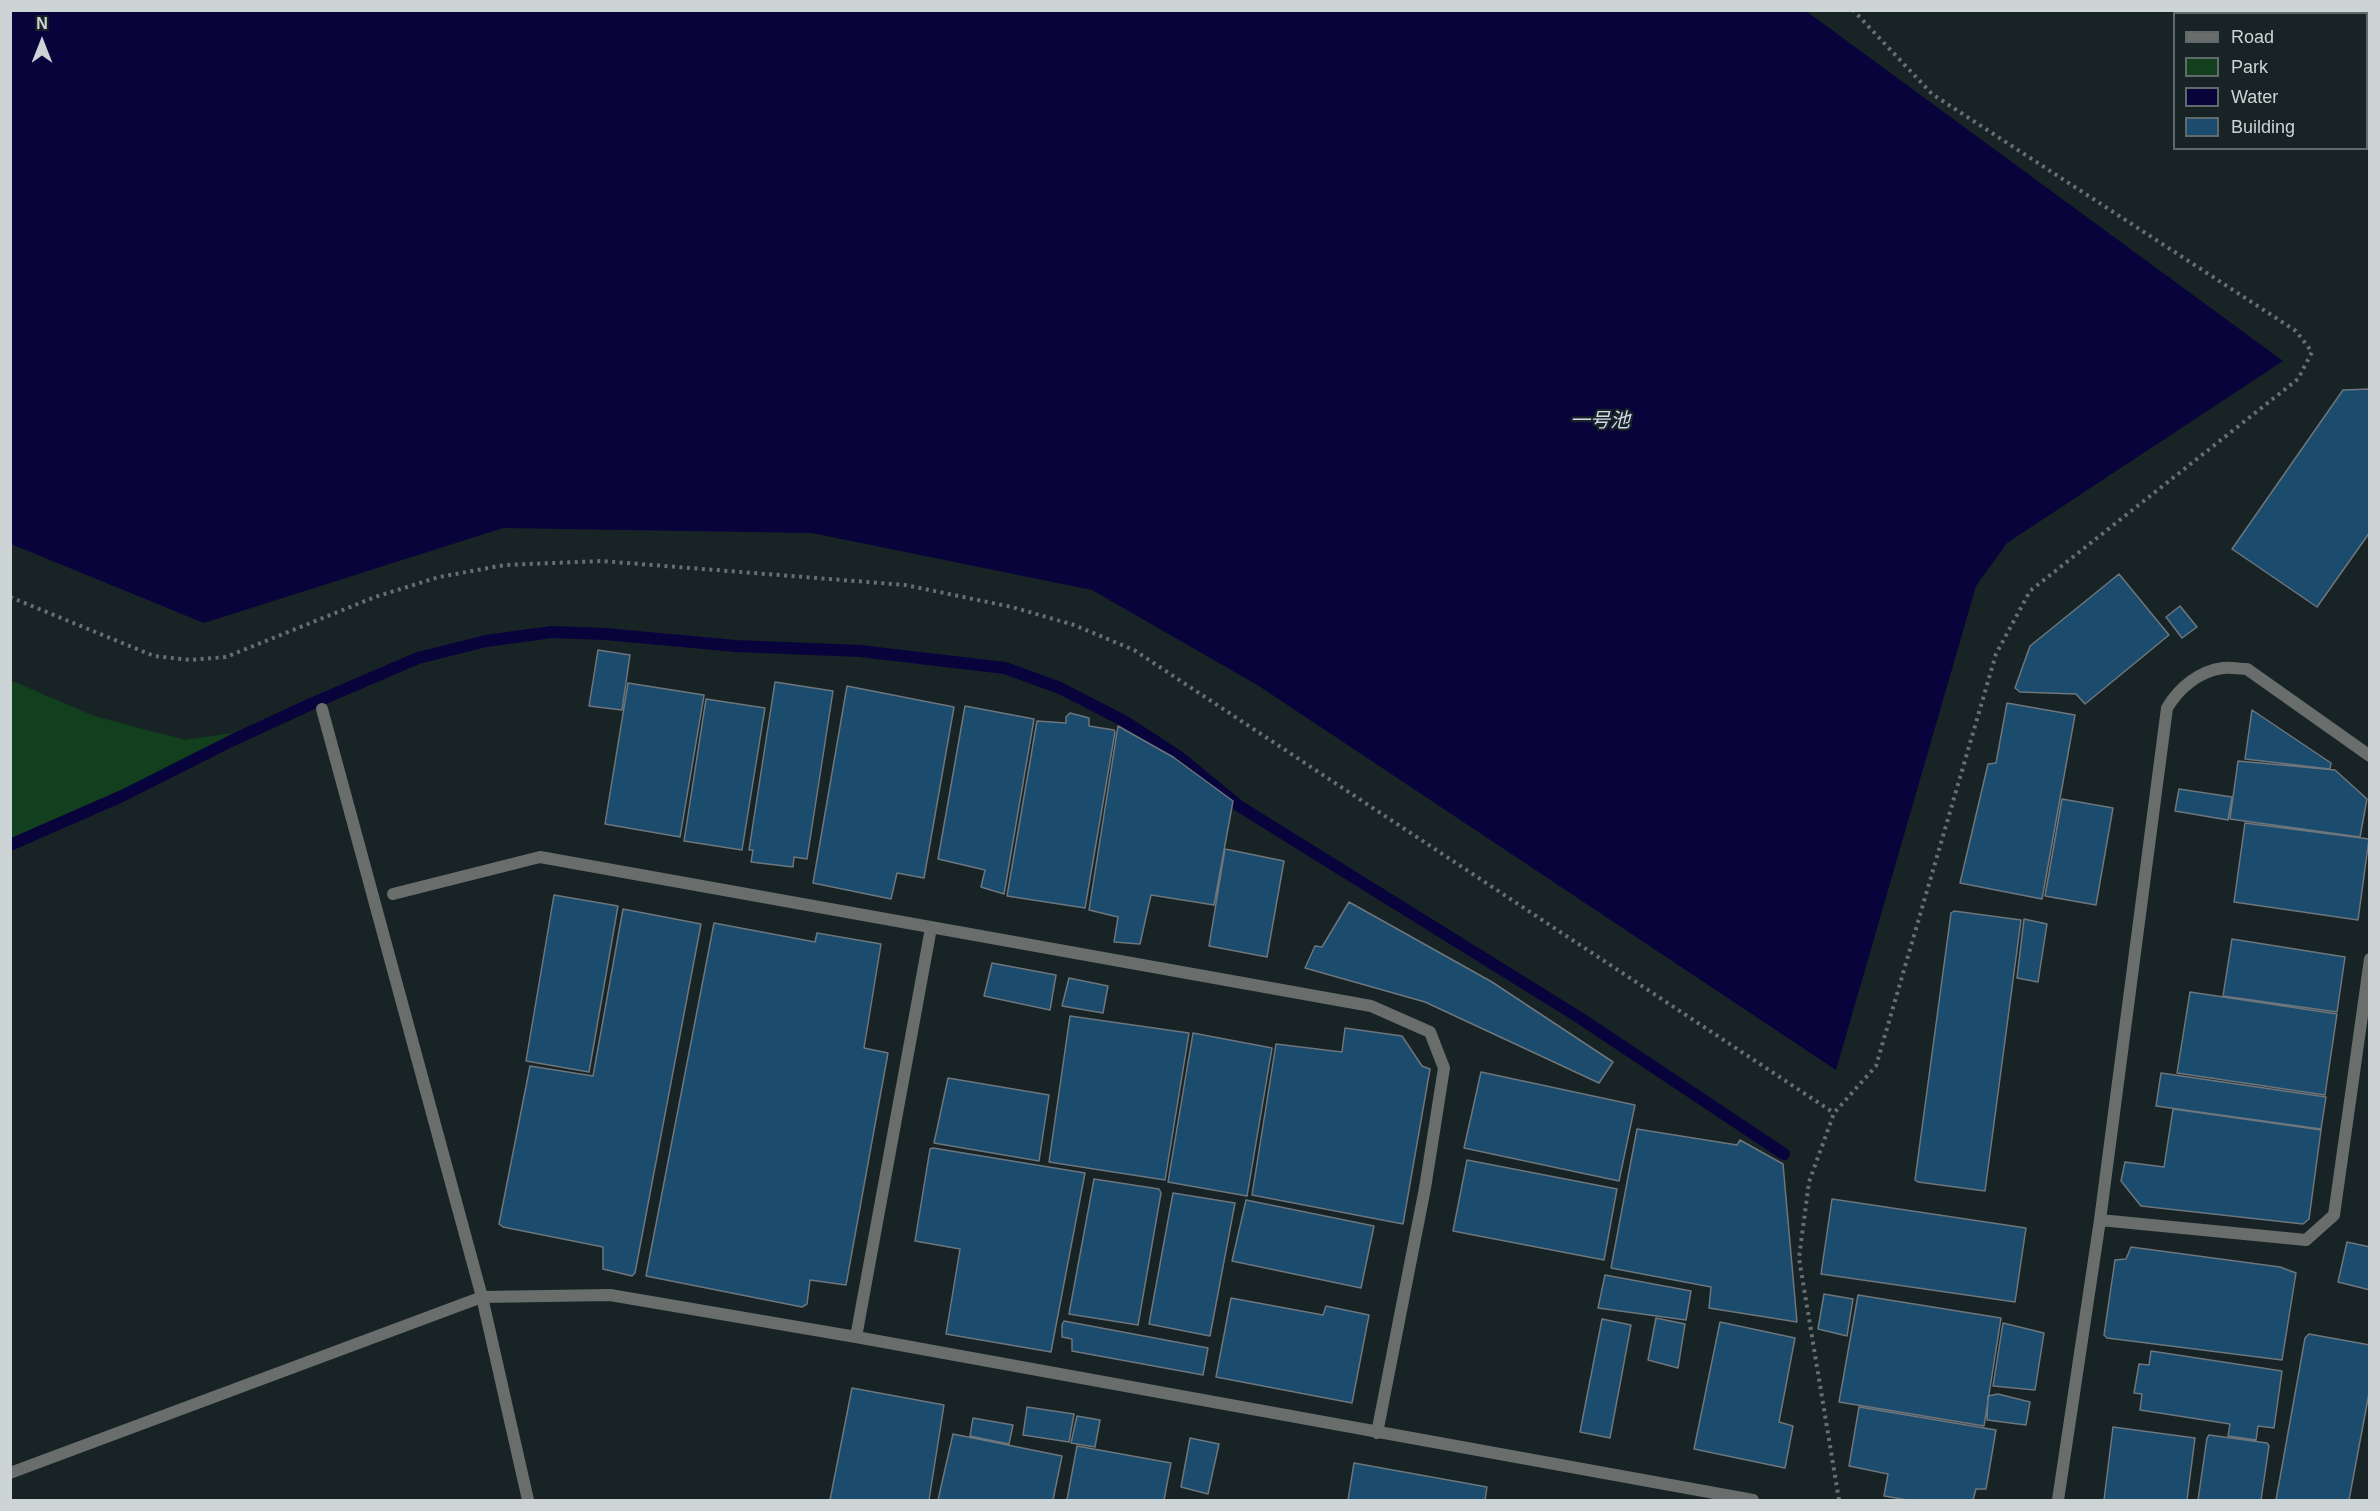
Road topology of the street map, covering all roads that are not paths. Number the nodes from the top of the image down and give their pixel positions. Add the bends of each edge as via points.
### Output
1 (322, 709) dead end
2 (2370, 756) edge
3 (393, 894) dead end
4 (931, 928) junction
5 (2370, 959) edge
6 (2100, 1220) junction
7 (482, 1297) junction
8 (856, 1337) junction
9 (1377, 1433) junction
10 (10, 1473) edge
11 (528, 1500) edge
12 (1753, 1500) edge
13 (2058, 1500) edge

1 - 7 street
2 - 6 street via 2247,669 2223,668 2191,680 2174,696 2168,708
3 - 4 street via 540,857
4 - 8 street
4 - 9 street via 1371,1006 1430,1032 1444,1068
5 - 6 street via 2334,1215 2306,1240
6 - 13 street
7 - 8 street via 610,1295
7 - 10 street
7 - 11 street
8 - 9 street
9 - 12 street

